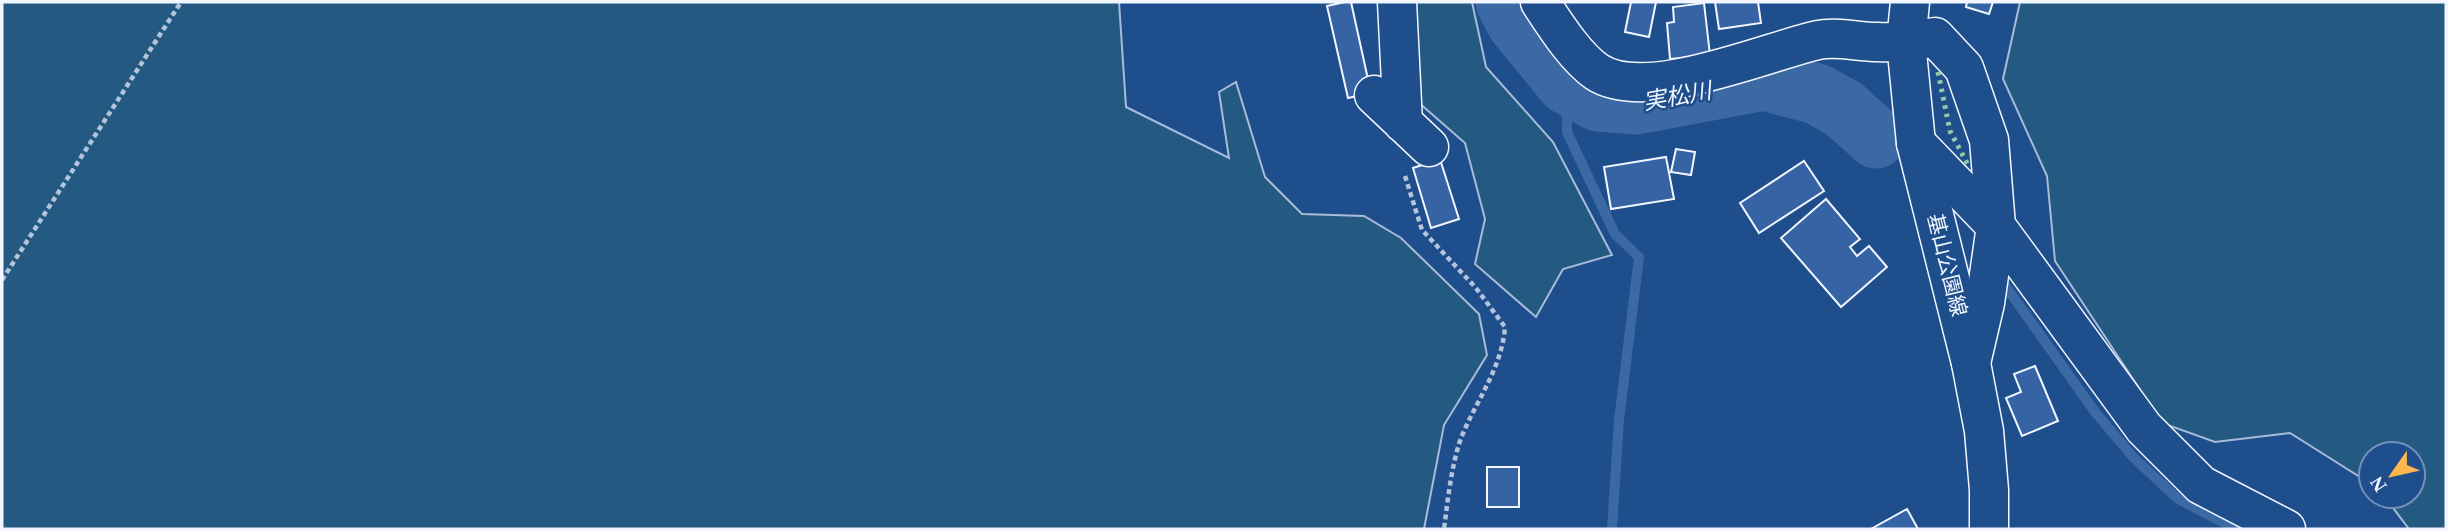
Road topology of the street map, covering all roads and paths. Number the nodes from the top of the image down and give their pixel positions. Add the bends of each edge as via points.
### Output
1 (181, 2) edge
2 (1397, 2) edge
3 (1540, 2) edge
4 (1910, 2) edge
5 (1906, 42) junction
6 (1374, 95) dead end
7 (1416, 135) junction
8 (1916, 143) junction
9 (1996, 226) junction
10 (2, 280) edge
11 (1971, 363) junction
12 (1444, 529) edge
13 (1989, 529) edge
14 (2286, 529) edge

1 - 10 path
2 - 7 street
3 - 5 street via 1567,41 1597,72 1625,82 1660,81 1735,65 1821,39
4 - 5 street, 基山公園線
5 - 8 street, 基山公園線
5 - 9 street via 1935,37 1964,68 1989,140
6 - 7 street
7 - 12 path via 1401,148 1405,178 1422,230 1505,327 1504,347 1461,439
8 - 9 street
8 - 11 street, 基山公園線
9 - 11 street
9 - 14 street via 2144,428 2202,485
11 - 13 street, 基山公園線 via 1984,431

